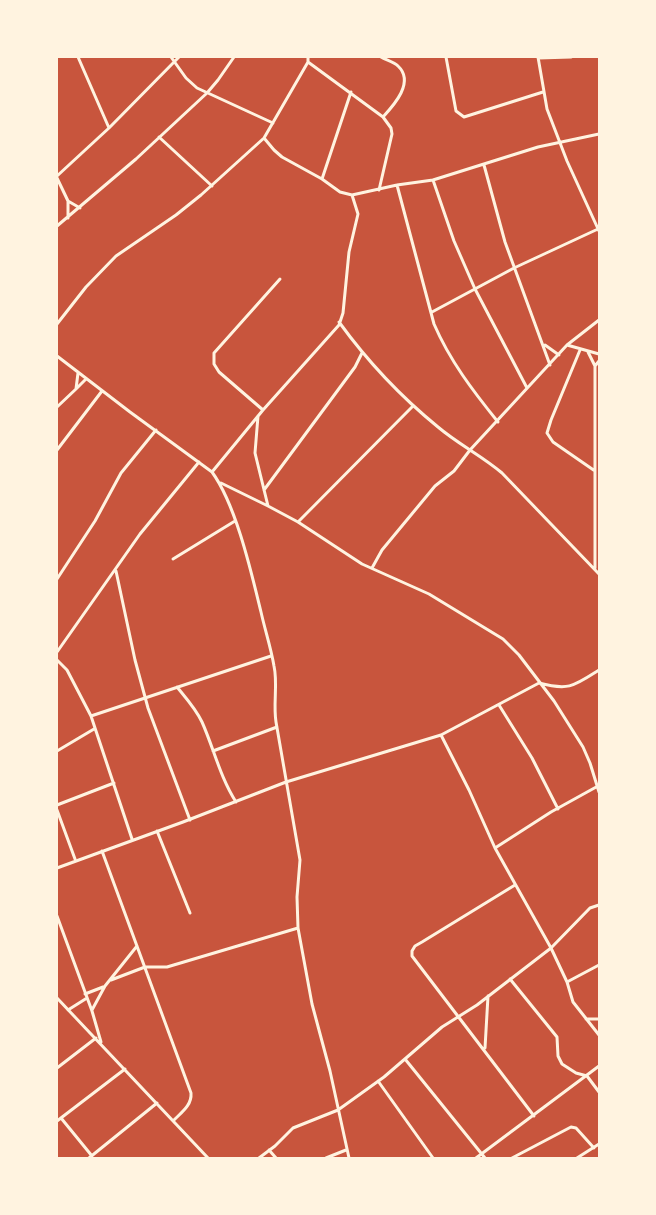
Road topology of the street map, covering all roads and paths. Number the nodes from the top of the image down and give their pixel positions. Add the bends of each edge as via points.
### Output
1 (78, 57) edge
2 (171, 57) edge
3 (179, 57) edge
4 (234, 57) edge
5 (308, 57) edge
6 (381, 57) edge
7 (446, 57) edge
8 (538, 57) edge
9 (571, 57) edge
10 (174, 62) junction
11 (308, 62) junction
12 (351, 92) junction
13 (543, 92) junction
14 (207, 93) junction
15 (383, 117) junction
16 (273, 123) junction
17 (109, 128) junction
18 (599, 134) edge
19 (159, 137) junction
20 (264, 138) junction
21 (560, 141) junction
22 (484, 165) junction
23 (57, 177) edge
24 (322, 179) junction
25 (432, 180) junction
26 (397, 185) junction
27 (212, 186) junction
28 (379, 190) junction
29 (352, 195) junction
30 (68, 201) junction
31 (80, 208) junction
32 (68, 218) junction
33 (57, 226) edge
34 (598, 230) edge
35 (514, 268) junction
36 (280, 279) dead end
37 (476, 289) junction
38 (432, 312) junction
39 (599, 320) edge
40 (339, 322) junction
41 (57, 324) edge
42 (543, 344) junction
43 (567, 345) junction
44 (580, 350) junction
45 (588, 352) junction
46 (362, 353) junction
47 (599, 354) edge
48 (559, 355) junction
49 (57, 356) edge
50 (599, 361) edge
51 (550, 365) junction
52 (595, 366) junction
53 (78, 373) junction
54 (86, 378) junction
55 (76, 389) junction
56 (528, 389) junction
57 (102, 391) junction
58 (413, 406) junction
59 (57, 407) edge
60 (263, 410) junction
61 (258, 416) junction
62 (498, 422) junction
63 (156, 430) junction
64 (57, 450) edge
65 (470, 450) junction
66 (199, 462) junction
67 (212, 472) junction
68 (596, 472) junction
69 (220, 482) junction
70 (264, 490) junction
71 (268, 506) junction
72 (235, 521) junction
73 (298, 522) junction
74 (173, 559) dead end
75 (372, 568) junction
76 (595, 569) junction
77 (116, 571) junction
78 (599, 574) edge
79 (57, 579) edge
80 (57, 652) edge
81 (272, 655) junction
82 (57, 660) edge
83 (599, 670) edge
84 (539, 683) junction
85 (177, 687) junction
86 (146, 699) junction
87 (499, 705) junction
88 (91, 716) junction
89 (277, 727) junction
90 (95, 728) junction
91 (441, 735) junction
92 (57, 751) edge
93 (213, 751) junction
94 (286, 782) junction
95 (114, 783) junction
96 (598, 786) edge
97 (599, 792) edge
98 (236, 802) junction
99 (57, 805) edge
100 (558, 808) junction
101 (57, 810) edge
102 (190, 820) junction
103 (157, 831) junction
104 (132, 840) junction
105 (495, 849) junction
106 (102, 851) junction
107 (75, 860) junction
108 (57, 868) edge
109 (514, 885) junction
110 (599, 906) edge
111 (190, 913) dead end
112 (57, 916) edge
113 (298, 928) junction
114 (137, 946) junction
115 (551, 948) junction
116 (599, 965) edge
117 (145, 967) junction
118 (510, 979) junction
119 (111, 980) junction
120 (567, 982) junction
121 (105, 986) junction
122 (86, 996) junction
123 (488, 996) junction
124 (57, 998) edge
125 (68, 1010) junction
126 (92, 1011) junction
127 (460, 1016) junction
128 (586, 1019) junction
129 (599, 1019) edge
130 (599, 1035) edge
131 (96, 1038) junction
132 (101, 1044) junction
133 (485, 1050) junction
134 (405, 1059) junction
135 (599, 1066) edge
136 (57, 1068) edge
137 (125, 1070) junction
138 (587, 1076) junction
139 (378, 1081) junction
140 (599, 1092) edge
141 (157, 1103) junction
142 (339, 1110) junction
143 (534, 1116) junction
144 (59, 1119) edge
145 (174, 1120) junction
146 (599, 1144) edge
147 (594, 1148) junction
148 (269, 1150) junction
149 (346, 1150) junction
150 (482, 1154) junction
151 (91, 1157) edge
152 (208, 1158) edge
153 (259, 1158) edge
154 (276, 1158) edge
155 (326, 1158) edge
156 (349, 1158) edge
157 (433, 1158) edge
158 (476, 1158) edge
159 (485, 1158) edge
160 (512, 1158) edge
161 (577, 1158) edge

1 - 17 street
2 - 10 street
3 - 10 street
4 - 14 street
5 - 11 street
6 - 15 street via 398,66 404,80 400,96
7 - 13 street via 456,111 464,117
8 - 9 street
8 - 13 street
10 - 14 street via 186,78
10 - 17 street
11 - 12 street
11 - 16 street
12 - 15 street
12 - 24 street
13 - 21 street
14 - 16 street
14 - 19 street
15 - 28 street via 392,134
16 - 20 street
17 - 23 street
18 - 21 street
19 - 27 street
19 - 31 street
20 - 24 street via 282,157
20 - 27 street
21 - 22 street
21 - 34 street
22 - 25 street
22 - 35 street
23 - 30 street
24 - 29 street
25 - 26 street
25 - 37 street
26 - 28 street
26 - 38 street
27 - 41 street via 116,256
28 - 29 street
29 - 40 street via 358,214
30 - 31 street
30 - 32 street
31 - 32 street
32 - 33 street
34 - 35 street
35 - 37 street
35 - 42 street
36 - 60 street via 214,353 219,372
37 - 38 street
37 - 56 street
38 - 62 street via 443,345 458,371
39 - 43 street
40 - 46 street
40 - 60 street
42 - 48 street
42 - 51 street
43 - 44 street
43 - 48 street
44 - 45 street
44 - 68 street via 547,433 553,442
45 - 47 street
45 - 52 street
46 - 58 street
46 - 70 street
48 - 51 street
49 - 53 street
50 - 52 street
51 - 56 street
52 - 68 street
53 - 54 street
53 - 55 street
54 - 55 street
54 - 57 street
55 - 59 street
56 - 62 street
57 - 63 street
57 - 64 street
58 - 65 street
58 - 73 street
60 - 61 street
61 - 67 street
61 - 70 street via 255,453
62 - 65 street
63 - 66 street
63 - 79 street via 121,473
65 - 75 street via 454,471 435,486 382,550
65 - 76 street via 502,473
66 - 67 street
66 - 77 street via 155,514
67 - 69 street
68 - 76 street
69 - 71 street
69 - 72 street
70 - 71 street
71 - 73 street
72 - 74 street
72 - 81 street
73 - 75 street
75 - 84 street via 429,594 503,639
76 - 78 street
77 - 80 street
77 - 86 street
81 - 85 street
81 - 89 street
82 - 88 street via 67,670
83 - 84 street via 575,685 558,688
84 - 87 street
84 - 96 street via 583,747
85 - 86 street
85 - 93 street via 199,717
86 - 88 street
86 - 102 street
87 - 91 street
87 - 100 street
88 - 90 street
89 - 93 street
89 - 94 street
90 - 92 street
90 - 95 street
91 - 94 street
91 - 105 street
93 - 98 street
94 - 98 street
94 - 113 street via 300,860
95 - 99 street
95 - 104 street
96 - 97 street
96 - 100 street
98 - 102 street
100 - 105 street
101 - 107 street
102 - 103 street
103 - 104 street
103 - 111 street
104 - 106 street
105 - 109 street
106 - 107 street
106 - 114 street
107 - 108 street
109 - 115 street
109 - 127 street via 411,951
110 - 115 street via 590,908
112 - 122 street
113 - 117 street via 166,967
113 - 142 street via 312,1004
114 - 117 street
114 - 119 street
115 - 118 street
115 - 120 street
116 - 120 street
117 - 119 street
117 - 145 street via 191,1093 189,1105
118 - 123 street
118 - 138 street via 557,1037 562,1064
119 - 121 street
120 - 128 street via 573,1002
121 - 122 street
121 - 126 street
122 - 125 street
122 - 126 street
123 - 127 street
123 - 133 street
124 - 125 street
125 - 131 street
126 - 132 street
127 - 133 street
127 - 134 street
128 - 129 street
128 - 130 street
131 - 132 street
131 - 136 street
132 - 137 street
133 - 143 street
134 - 139 street
134 - 150 street
135 - 138 street
137 - 141 street
137 - 144 street
138 - 140 street
138 - 143 street
139 - 142 street
139 - 157 street
141 - 145 street
141 - 151 street
142 - 148 street via 293,1128
142 - 149 street
143 - 150 street
144 - 151 street
145 - 152 street
146 - 147 street
147 - 160 street via 571,1127
147 - 161 street
148 - 153 street
148 - 154 street
149 - 155 street
149 - 156 street
150 - 158 street
150 - 159 street

